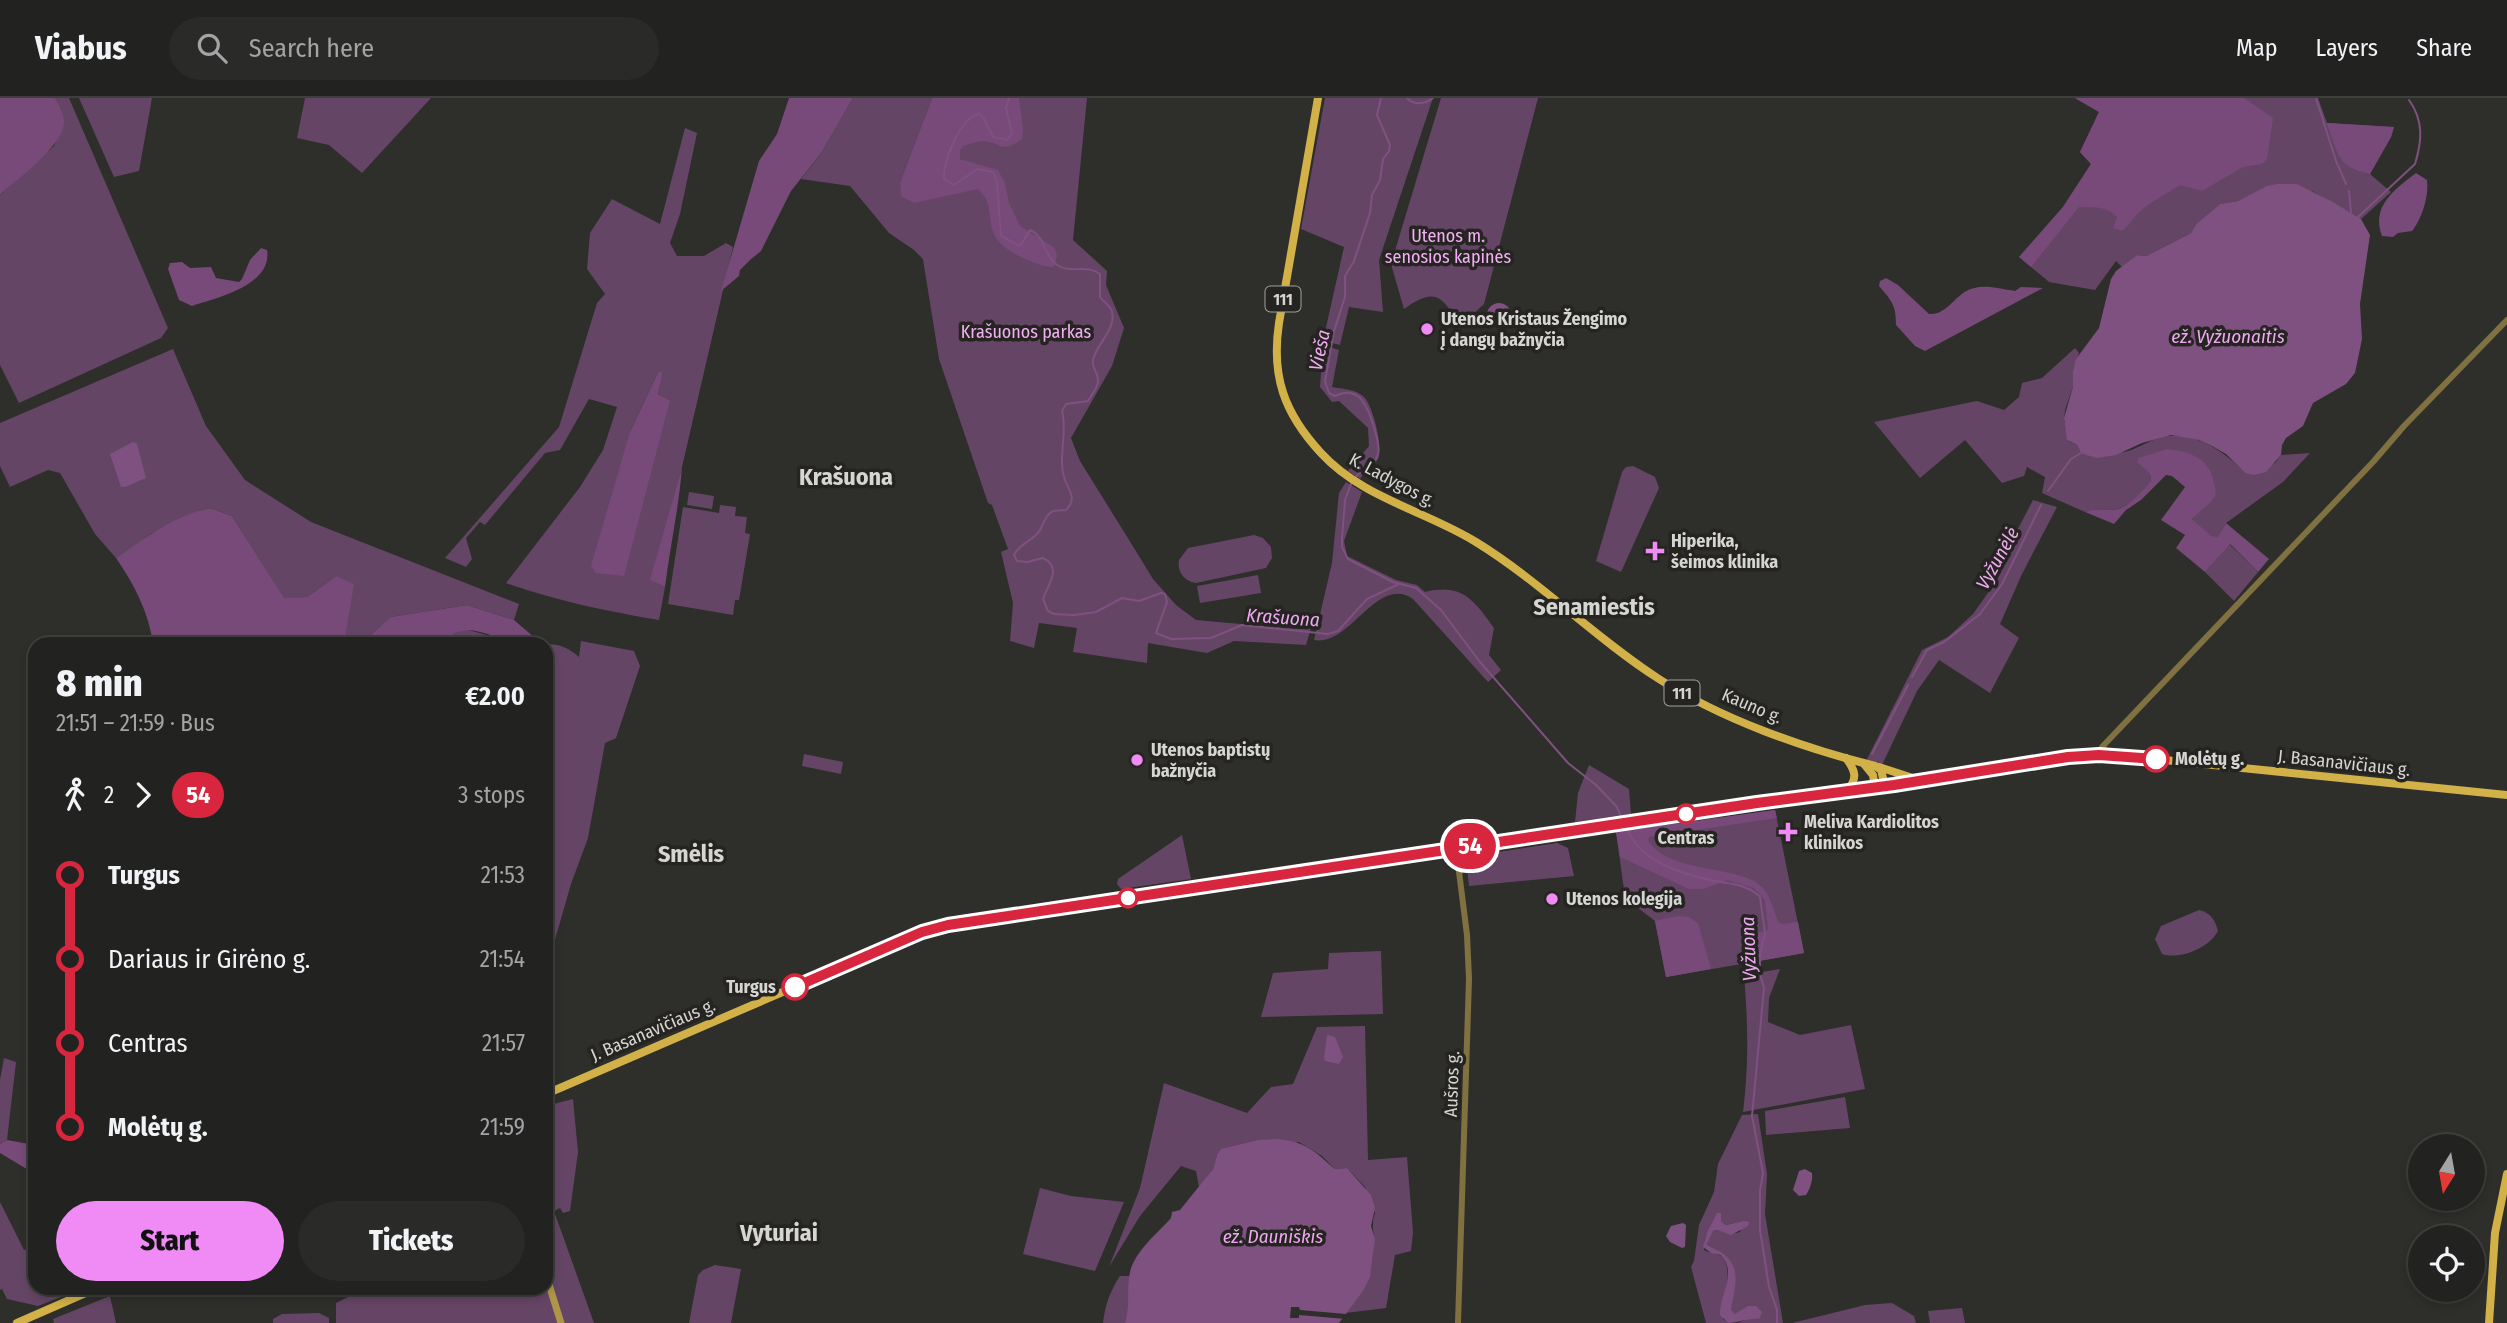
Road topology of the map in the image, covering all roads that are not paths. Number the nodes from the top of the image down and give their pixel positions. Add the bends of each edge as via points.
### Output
1 (1318, 98) edge
2 (2507, 320) edge
3 (1584, 622) joint
4 (2099, 755) junction
5 (1846, 758) junction
6 (1861, 762) junction
7 (1875, 765) junction
8 (1919, 780) junction
9 (1885, 786) junction
10 (1875, 788) junction
11 (1844, 792) junction
12 (2507, 795) edge
13 (1456, 848) junction
14 (553, 1091) edge
15 (2507, 1174) edge
16 (81, 1295) edge
17 (552, 1295) edge
18 (17, 1323) edge
19 (561, 1323) edge
20 (1458, 1323) edge
21 (2489, 1323) edge

1 - 3 main road, K. Ladygos g. / 111 via 1275,358 1280,388 1290,408 1321,453 1348,477 1479,544
2 - 4 street
3 - 5 main road, Kauno g. / 111 via 1682,693 1751,725
4 - 8 main road, J. Basanavičiaus g.
4 - 12 main road, J. Basanavičiaus g.
5 - 6 main road, Kauno g. / 111
5 - 11 main road via 1855,774
6 - 7 main road, Kauno g.
6 - 10 main road via 1873,775
7 - 8 main road, Kauno g.
7 - 9 main road
8 - 9 main road, J. Basanavičiaus g.
9 - 10 main road, J. Basanavičiaus g.
10 - 11 main road, J. Basanavičiaus g.
11 - 13 main road, J. Basanavičiaus g.
13 - 14 main road, J. Basanavičiaus g. via 936,927
13 - 20 street, Aušros g. via 1469,979
15 - 21 main road via 2495,1233
16 - 18 main road
17 - 19 main road

